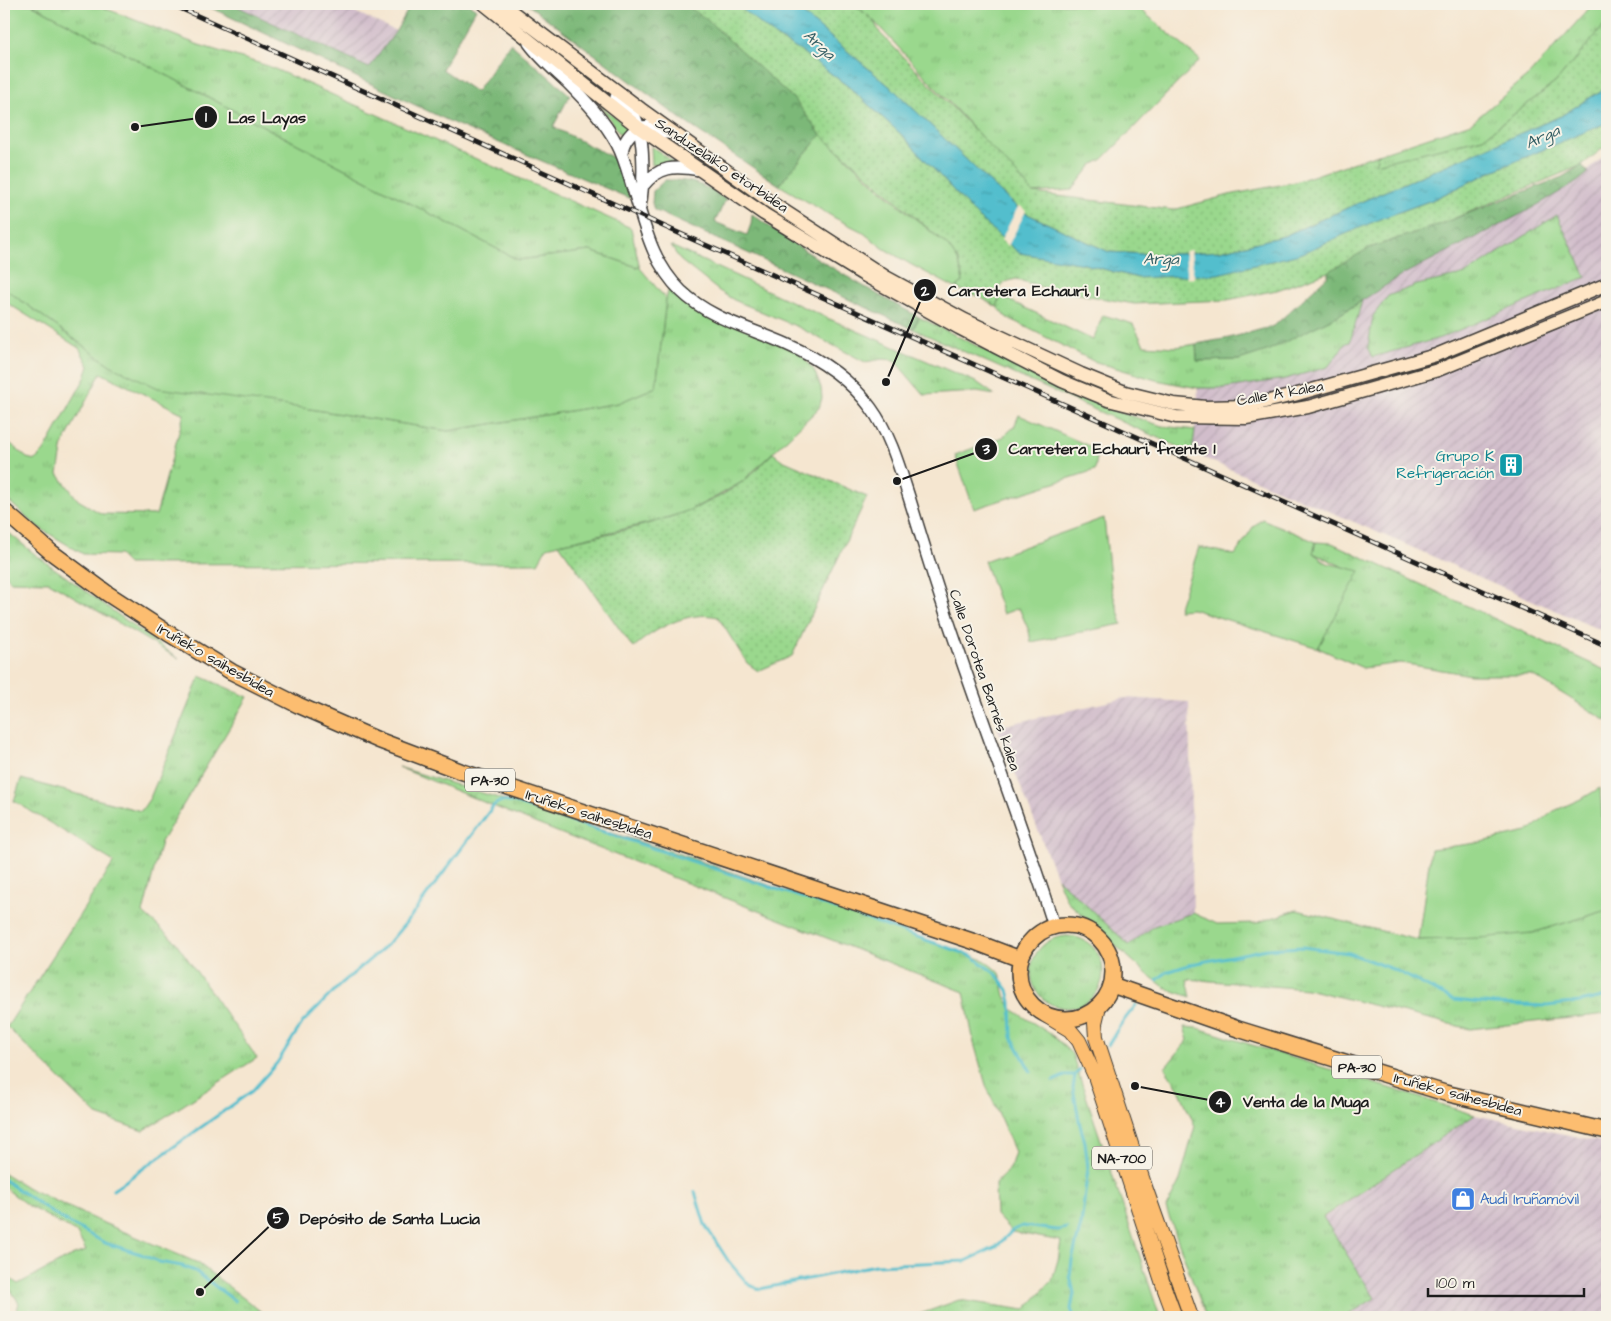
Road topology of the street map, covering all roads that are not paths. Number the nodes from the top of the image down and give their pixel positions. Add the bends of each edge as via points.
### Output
1 (484, 4) edge
2 (502, 4) edge
3 (527, 31) junction
4 (638, 127) junction
5 (624, 158) junction
6 (642, 168) junction
7 (660, 170) junction
8 (700, 170) junction
9 (642, 187) junction
10 (753, 190) junction
11 (640, 207) junction
12 (1607, 284) edge
13 (1607, 301) edge
14 (962, 324) junction
15 (4, 511) edge
16 (1054, 926) junction
17 (1020, 959) junction
18 (1112, 985) junction
19 (1100, 1006) junction
20 (1045, 1015) junction
21 (1607, 1131) edge
22 (1176, 1317) edge
23 (1191, 1317) edge

1 - 3 main road, Sanduzelaiko etorbidea
2 - 3 main road, Sanduzelaiko etorbidea
3 - 4 main road, Sanduzelaiko etorbidea
3 - 5 street, Calle Dorotea Barnés kalea via 541,59 592,108
3 - 10 main road, Sanduzelaiko etorbidea
4 - 5 street via 622,147
4 - 6 street
4 - 8 main road, Sanduzelaiko etorbidea
4 - 10 street via 656,126 725,176
5 - 6 street
5 - 11 street, Calle Dorotea Barnés kalea
6 - 7 street
6 - 9 street
7 - 8 street via 682,167
7 - 9 street
8 - 14 main road, Sanduzelaiko etorbidea via 846,264
9 - 11 street
10 - 14 main road, Sanduzelaiko etorbidea
11 - 16 street, Calle Dorotea Barnés kalea via 654,255 682,292 720,318 817,360 856,389 884,428
12 - 14 main road, Calle A kalea via 1436,355 1248,406 1174,404 1125,392
13 - 14 main road, Calle A kalea via 1438,370 1308,407 1246,418 1176,417 1108,400 1062,381
15 - 17 highway, Iruñeko saihesbidea / PA-30 via 108,594 232,672 298,705 460,771
16 - 17 highway via 1033,938
16 - 18 highway via 1072,925 1087,930 1100,940 1114,969
17 - 20 highway via 1018,976 1022,992 1031,1005
18 - 19 highway
18 - 21 highway, Iruñeko saihesbidea / PA-30 via 1238,1029 1446,1093
19 - 20 highway via 1074,1019 1059,1020
19 - 23 main road, NA-700 via 1095,1023 1096,1037
20 - 22 main road, NA-700 via 1070,1030 1079,1040 1095,1076

